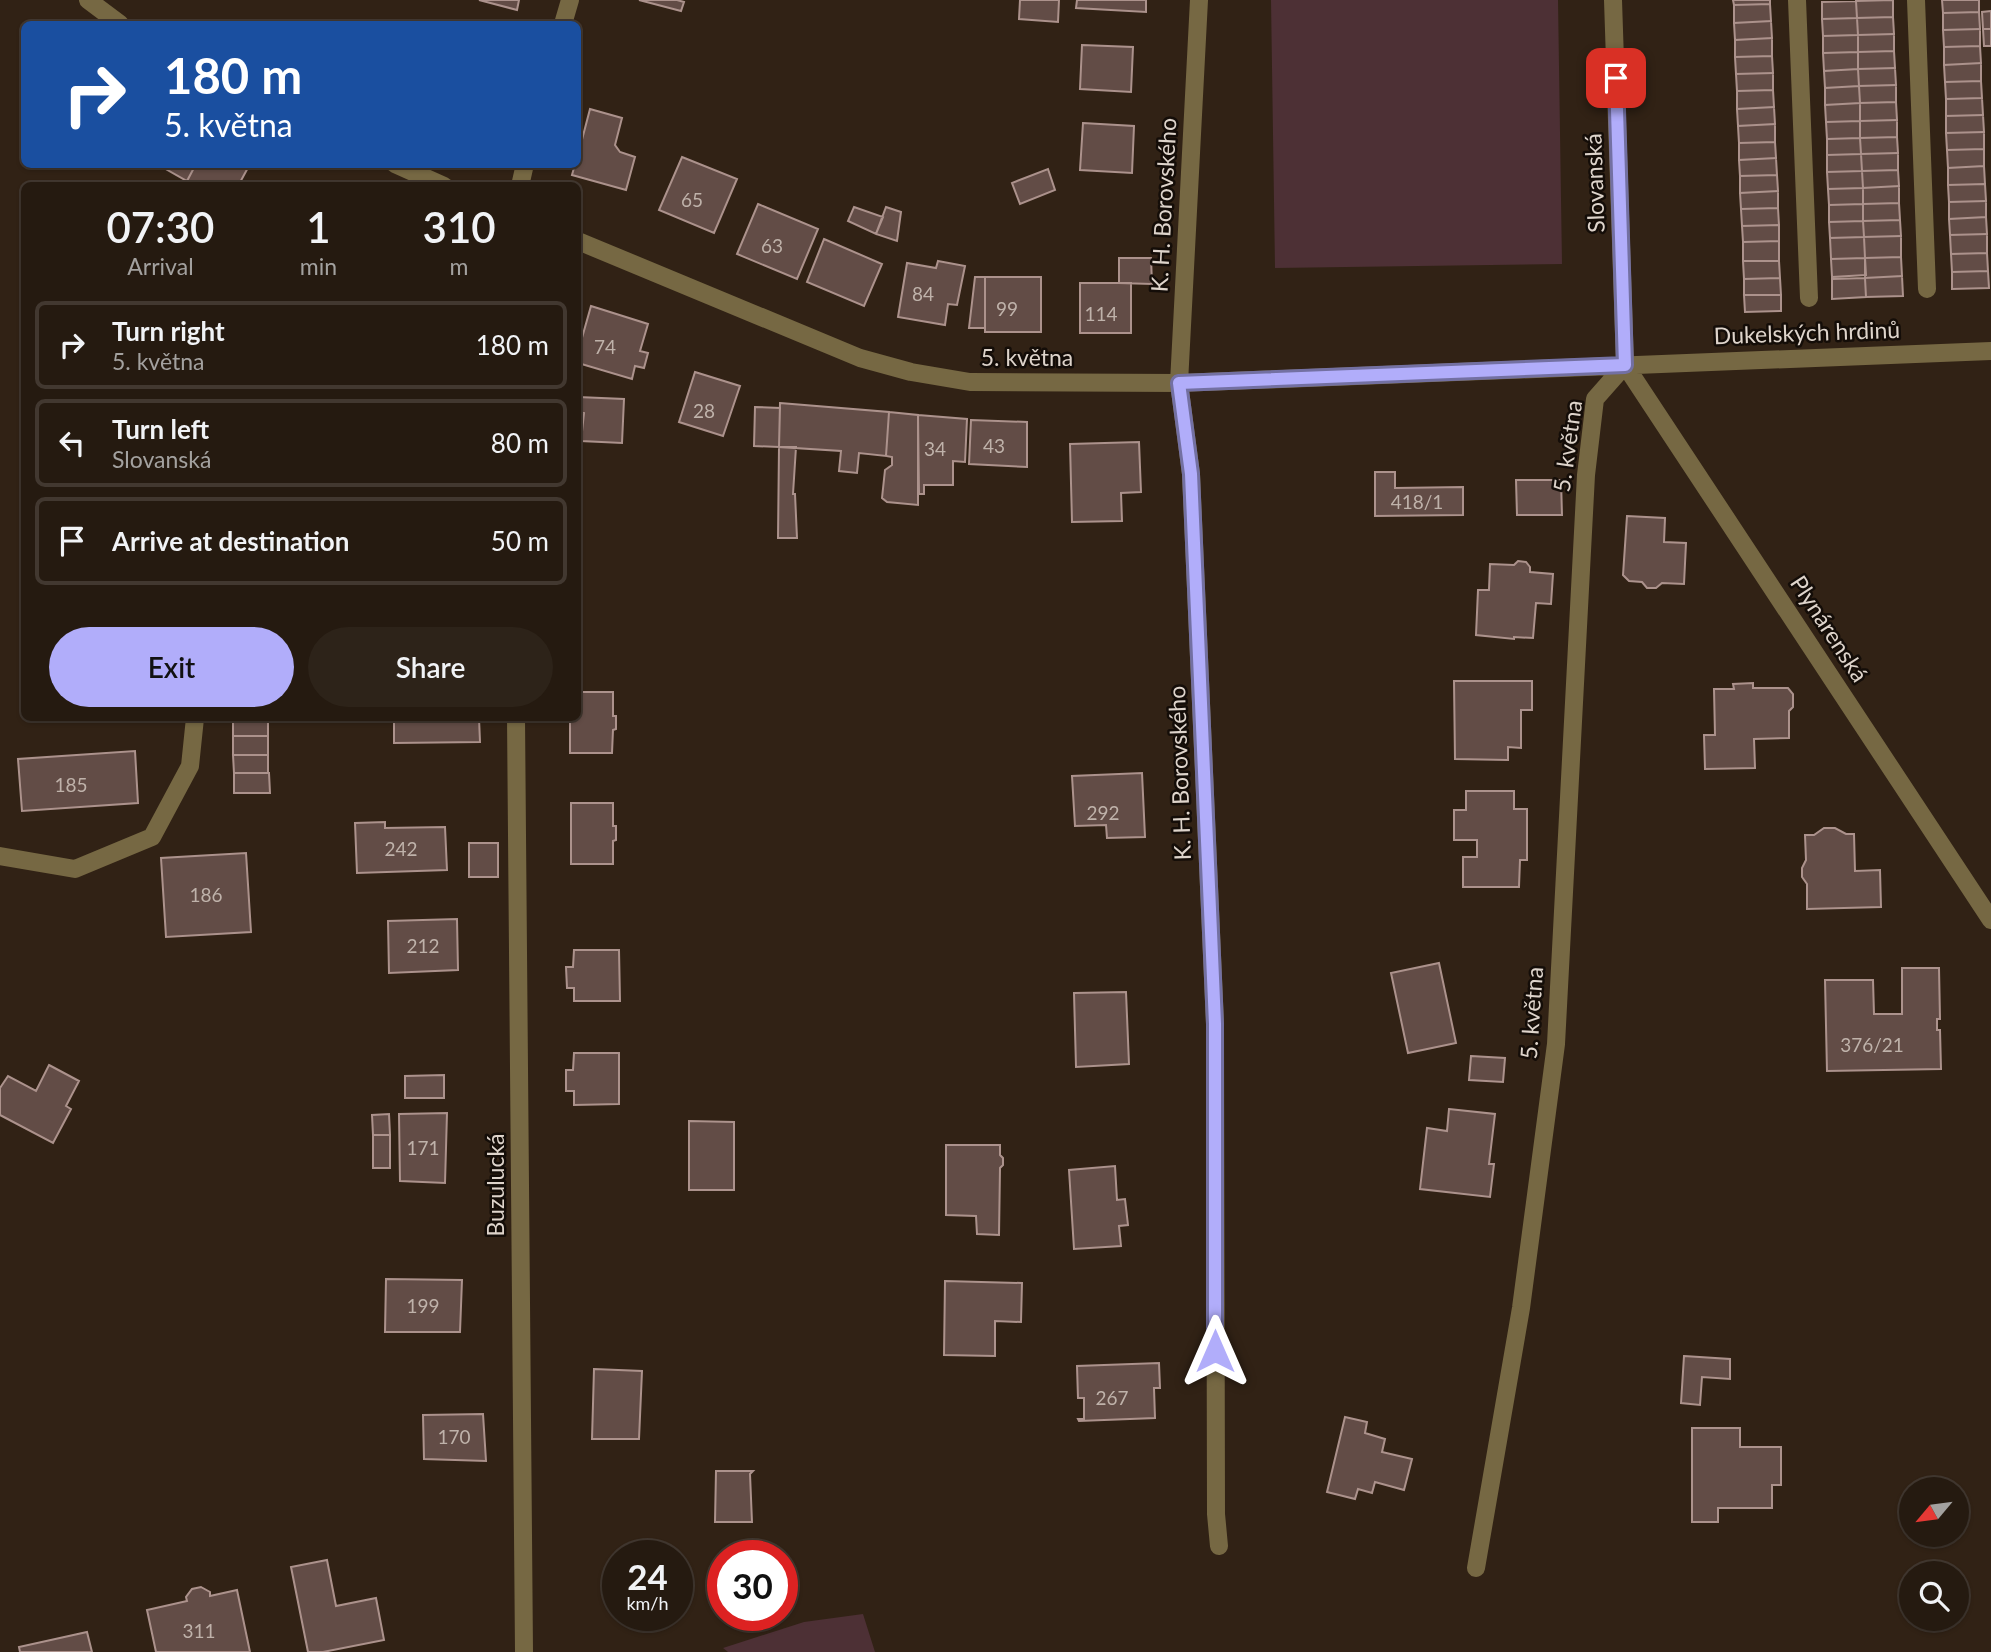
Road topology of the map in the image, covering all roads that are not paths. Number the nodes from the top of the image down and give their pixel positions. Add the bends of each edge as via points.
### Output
1 (88, 0) edge
2 (570, 0) edge
3 (1199, 0) edge
4 (1613, 0) edge
5 (1797, 0) edge
6 (1916, 0) edge
7 (116, 21) edge
8 (564, 21) edge
9 (404, 168) edge
10 (435, 182) edge
11 (581, 242) edge
12 (1927, 289) dead end
13 (1810, 298) dead end
14 (1991, 351) edge
15 (1625, 365) junction
16 (1179, 383) junction
17 (195, 721) edge
18 (516, 721) edge
19 (0, 856) edge
20 (1989, 913) edge
21 (1219, 1546) dead end
22 (1476, 1568) dead end
23 (524, 1652) edge

1 - 7 street
2 - 8 street
3 - 16 street, K. H. Borovského
4 - 15 street, Slovanská
5 - 13 street
6 - 12 street
9 - 10 street
11 - 16 street, 5. května via 860,358 911,372 970,382
14 - 15 street, Dukelských hrdinů
15 - 16 street, 5. května
15 - 20 street, Plynárenská
15 - 22 street, 5. května via 1595,399 1586,475 1556,1044 1521,1308
16 - 21 street, K. H. Borovského via 1191,474 1215,1024
17 - 19 street via 190,766 152,837 75,869
18 - 23 street, Buzulucká

